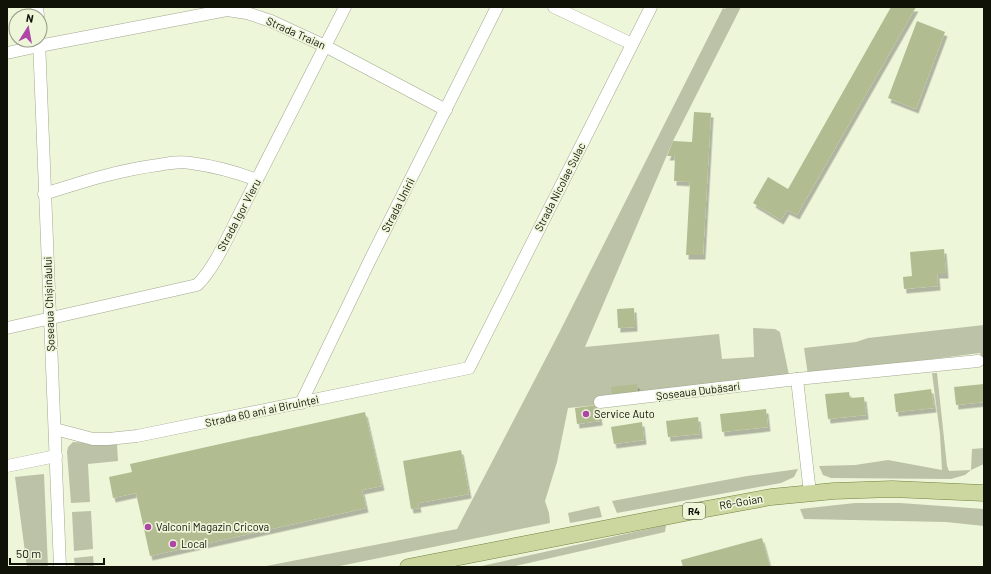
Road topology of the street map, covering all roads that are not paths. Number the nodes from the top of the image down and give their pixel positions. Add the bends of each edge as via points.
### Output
1 (345, 7) edge
2 (497, 7) edge
3 (554, 7) edge
4 (651, 7) edge
5 (48, 41) edge
6 (632, 44) junction
7 (325, 46) junction
8 (23, 48) edge
9 (39, 48) edge
10 (7, 53) edge
11 (446, 110) junction
12 (257, 180) junction
13 (44, 194) junction
14 (50, 319) junction
15 (7, 328) edge
16 (978, 361) dead end
17 (469, 368) joint
18 (797, 379) junction
19 (600, 402) dead end
20 (301, 403) junction
21 (55, 429) junction
22 (56, 456) junction
23 (7, 466) edge
24 (810, 493) junction
25 (984, 493) edge
26 (60, 567) edge
27 (408, 567) edge

1 - 7 street, Strada Igor Vieru
2 - 11 street, Strada Unirii
3 - 6 street
4 - 6 street, Strada Nicolae Sulac
5 - 7 street, Strada Traian via 227,10 271,21
6 - 17 street, Strada Nicolae Sulac
7 - 11 street, Strada Traian
7 - 12 street, Strada Igor Vieru
8 - 10 street, Strada Traian
9 - 13 street, Șoseaua Chișinăului
11 - 20 street, Strada Unirii
12 - 13 street via 217,168 178,162 113,173
12 - 14 street, Strada Igor Vieru via 215,260 197,285
13 - 14 street, Șoseaua Chișinăului
14 - 15 street, Strada Igor Vieru
14 - 21 street, Șoseaua Chișinăului
16 - 18 street, Șoseaua Dubăsari
17 - 20 street, Strada 60 ani ai Biruinței
18 - 19 street, Șoseaua Dubăsari
18 - 24 street
20 - 21 street, Strada 60 ani ai Biruinței via 108,439 93,439
21 - 22 street, Șoseaua Chișinăului
22 - 23 street
22 - 26 street, Șoseaua Chișinăului
24 - 25 main road, R6-Goian / R4 via 892,489
24 - 27 main road, R6-Goian / R4 via 771,497

